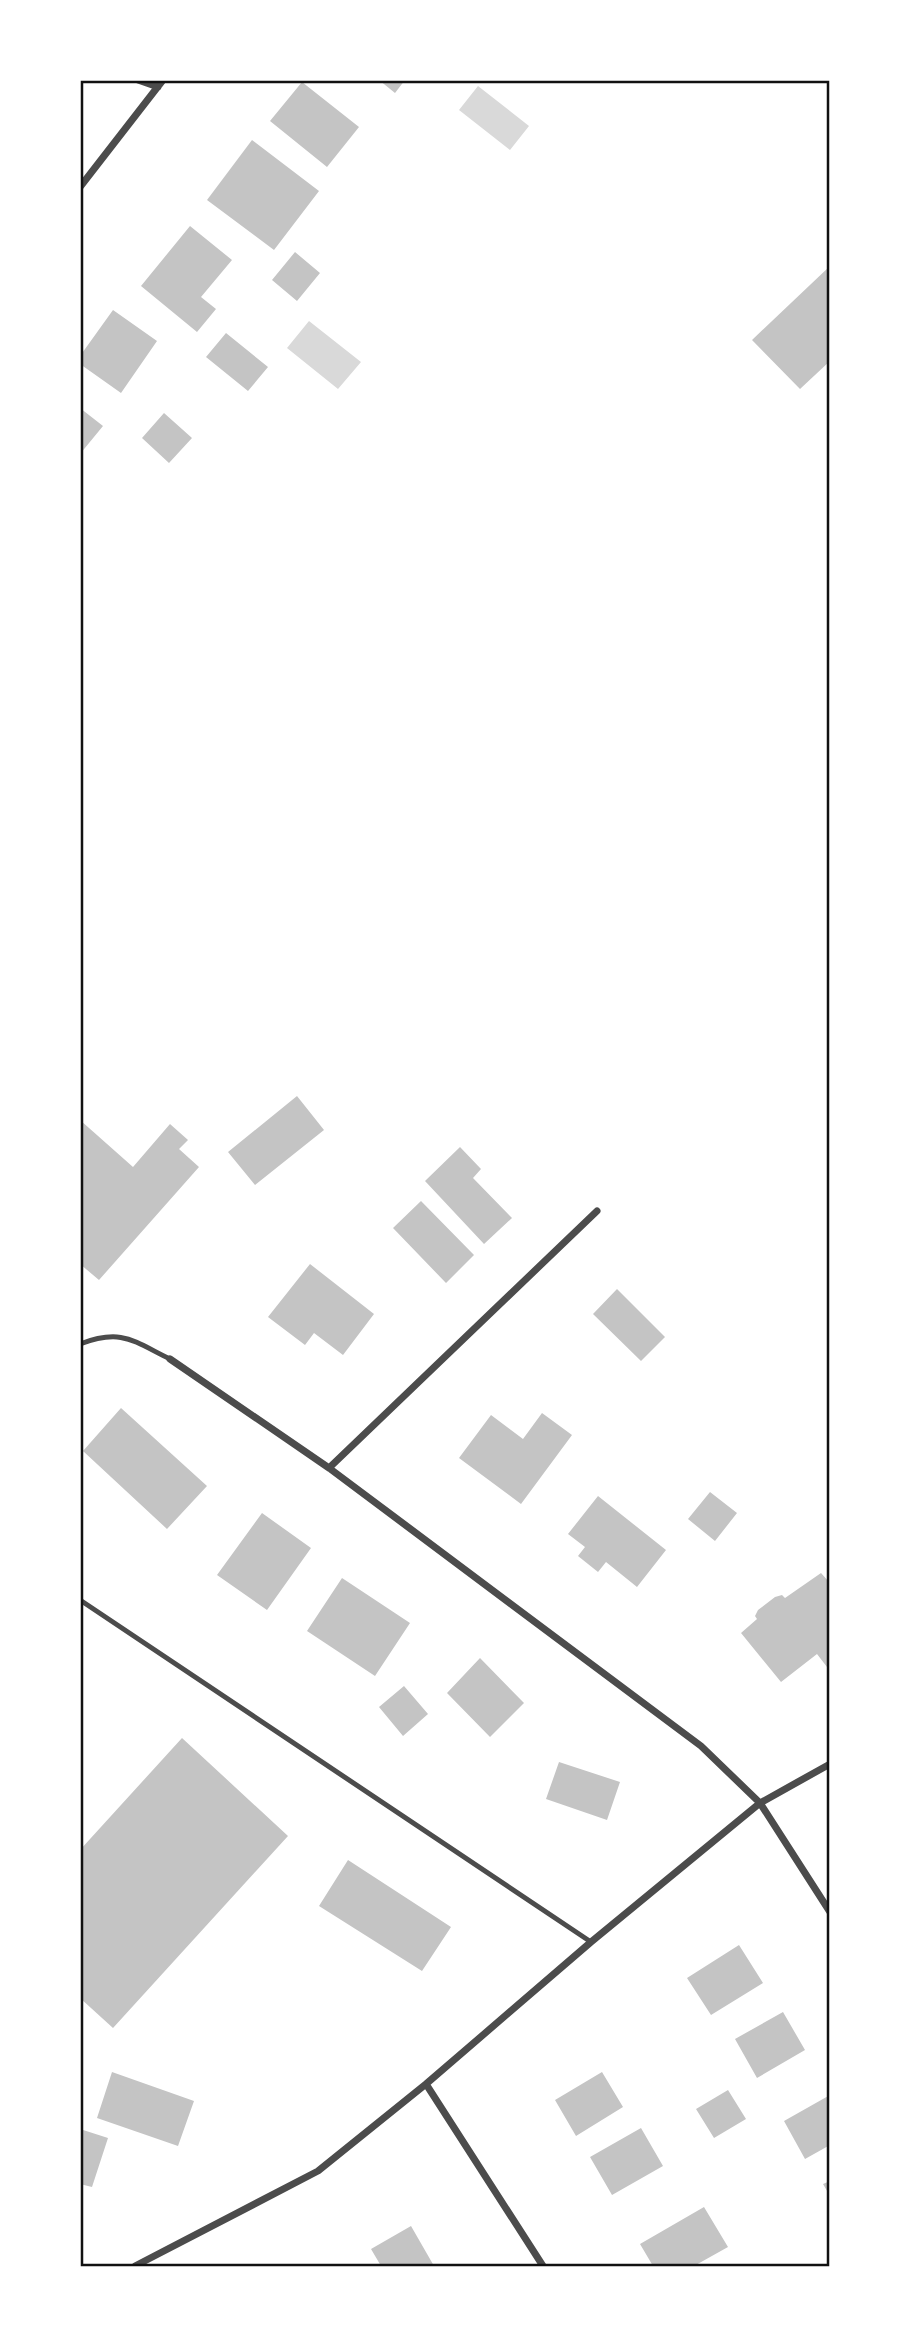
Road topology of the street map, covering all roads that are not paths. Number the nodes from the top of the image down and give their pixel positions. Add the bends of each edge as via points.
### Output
1 (138, 80) edge
2 (160, 84) edge
3 (80, 187) edge
4 (597, 1211) dead end
5 (80, 1344) edge
6 (170, 1359) joint
7 (329, 1468) junction
8 (80, 1600) edge
9 (830, 1764) edge
10 (760, 1803) junction
11 (830, 1913) edge
12 (591, 1942) junction
13 (426, 2084) junction
14 (135, 2266) edge
15 (543, 2266) edge

1 - 2 street
2 - 3 street
4 - 7 street
5 - 6 lane via 123,1335
6 - 7 street
7 - 10 street via 701,1746
8 - 12 lane
9 - 10 street
10 - 11 street
10 - 12 street
12 - 13 street
13 - 14 street via 318,2171
13 - 15 street

